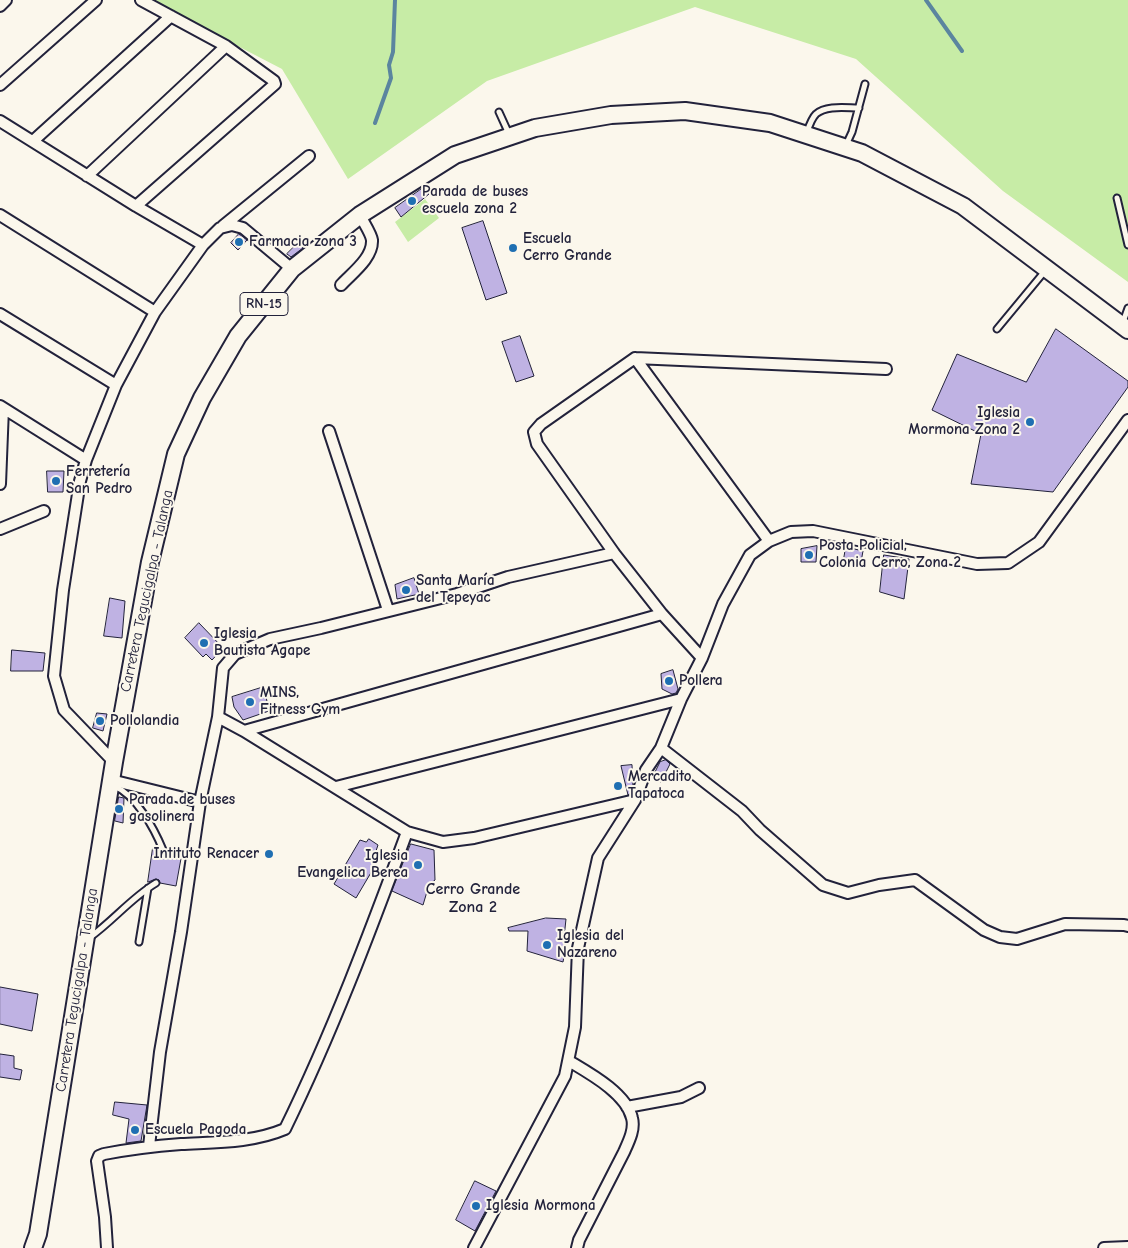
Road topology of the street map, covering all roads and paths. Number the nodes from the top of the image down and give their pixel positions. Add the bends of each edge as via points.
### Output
1 (6, 0) edge
2 (96, 0) edge
3 (141, 0) edge
4 (0, 6) edge
5 (171, 16) junction
6 (226, 46) junction
7 (866, 84) dead end
8 (0, 86) edge
9 (859, 108) junction
10 (499, 112) dead end
11 (0, 121) edge
12 (806, 135) junction
13 (510, 137) junction
14 (33, 141) junction
15 (844, 147) junction
16 (309, 156) dead end
17 (87, 176) junction
18 (1117, 198) dead end
19 (136, 206) junction
20 (0, 215) edge
21 (360, 215) junction
22 (220, 228) junction
23 (1128, 245) edge
24 (204, 246) junction
25 (292, 269) junction
26 (1047, 269) junction
27 (341, 285) dead end
28 (1128, 308) edge
29 (155, 312) junction
30 (0, 314) edge
31 (1125, 327) edge
32 (997, 329) dead end
33 (635, 358) junction
34 (886, 369) dead end
35 (116, 385) junction
36 (2, 407) edge
37 (1128, 420) edge
38 (329, 432) dead end
39 (86, 460) junction
40 (0, 484) edge
41 (44, 511) dead end
42 (0, 529) edge
43 (769, 541) junction
44 (614, 553) junction
45 (388, 610) junction
46 (662, 614) junction
47 (702, 658) junction
48 (681, 699) junction
49 (218, 717) junction
50 (244, 730) junction
51 (661, 748) junction
52 (114, 762) junction
53 (110, 782) junction
54 (336, 787) junction
55 (634, 800) junction
56 (200, 802) junction
57 (407, 832) junction
58 (163, 850) dead end
59 (156, 883) dead end
60 (148, 888) junction
61 (1127, 923) edge
62 (85, 941) junction
63 (139, 942) dead end
64 (569, 1061) junction
65 (699, 1088) dead end
66 (627, 1107) junction
67 (149, 1146) junction
68 (1128, 1247) edge
69 (33, 1248) edge
70 (107, 1248) edge
71 (474, 1248) edge
72 (577, 1248) edge
73 (1104, 1248) edge

1 - 4 street
2 - 8 street
3 - 5 street
5 - 6 street
5 - 14 street
6 - 17 street
6 - 19 street via 275,84
7 - 9 lane
9 - 12 lane via 835,108 817,113
9 - 15 lane
10 - 13 lane
11 - 14 street
12 - 13 main road, Carretera Tegucigalpa - Talanga / RN-15 via 770,123 685,111 611,114 535,128
12 - 15 main road, Carretera Tegucigalpa - Talanga / RN-15
13 - 21 main road, Carretera Tegucigalpa - Talanga / RN-15 via 455,155
14 - 17 street
15 - 26 main road, Carretera Tegucigalpa - Talanga / RN-15 via 862,153 963,206
16 - 22 street
17 - 19 street
18 - 23 lane
19 - 24 street
20 - 29 street
21 - 25 main road, Carretera Tegucigalpa - Talanga / RN-15
21 - 27 street via 372,239 370,252
22 - 24 street
22 - 25 street via 232,225 242,228
24 - 29 street
25 - 52 main road, Carretera Tegucigalpa - Talanga / RN-15 via 238,336 202,398 176,454 150,562
26 - 31 main road, Carretera Tegucigalpa - Talanga / RN-15
26 - 32 lane
28 - 31 lane
29 - 35 street
30 - 35 street
33 - 34 street
33 - 43 street
33 - 44 street via 534,432 537,444
35 - 39 street
36 - 39 street
36 - 40 street
37 - 43 street via 1039,542 1008,563 977,564 813,531 791,532
38 - 45 street
39 - 52 street via 63,590 54,676 64,710
41 - 42 street
43 - 47 street via 750,555 723,604
44 - 45 street
44 - 46 street
45 - 49 street via 270,639 235,654 223,668
46 - 47 street
46 - 50 street
47 - 48 street
48 - 51 street
48 - 54 street
49 - 50 street
49 - 56 street
50 - 54 street
51 - 55 street via 646,770
51 - 61 street via 742,811 823,884 848,893 914,880 984,930 1000,937 1017,939 1064,924
52 - 53 main road, Carretera Tegucigalpa - Talanga / RN-15
53 - 56 street
53 - 58 lane via 143,812
53 - 62 main road, Carretera Tegucigalpa - Talanga / RN-15
54 - 57 street
55 - 57 street via 474,838 443,842
55 - 64 street via 598,858 578,948 575,1027
56 - 67 street via 160,1052
57 - 67 street via 318,1057 285,1129 250,1139
59 - 60 lane
60 - 62 lane
60 - 63 lane
62 - 69 main road, Carretera Tegucigalpa - Talanga / RN-15
64 - 66 street via 609,1086
64 - 71 street via 565,1076
65 - 66 street via 681,1096
66 - 72 street via 633,1127 630,1138
67 - 70 street via 99,1156
68 - 73 street

